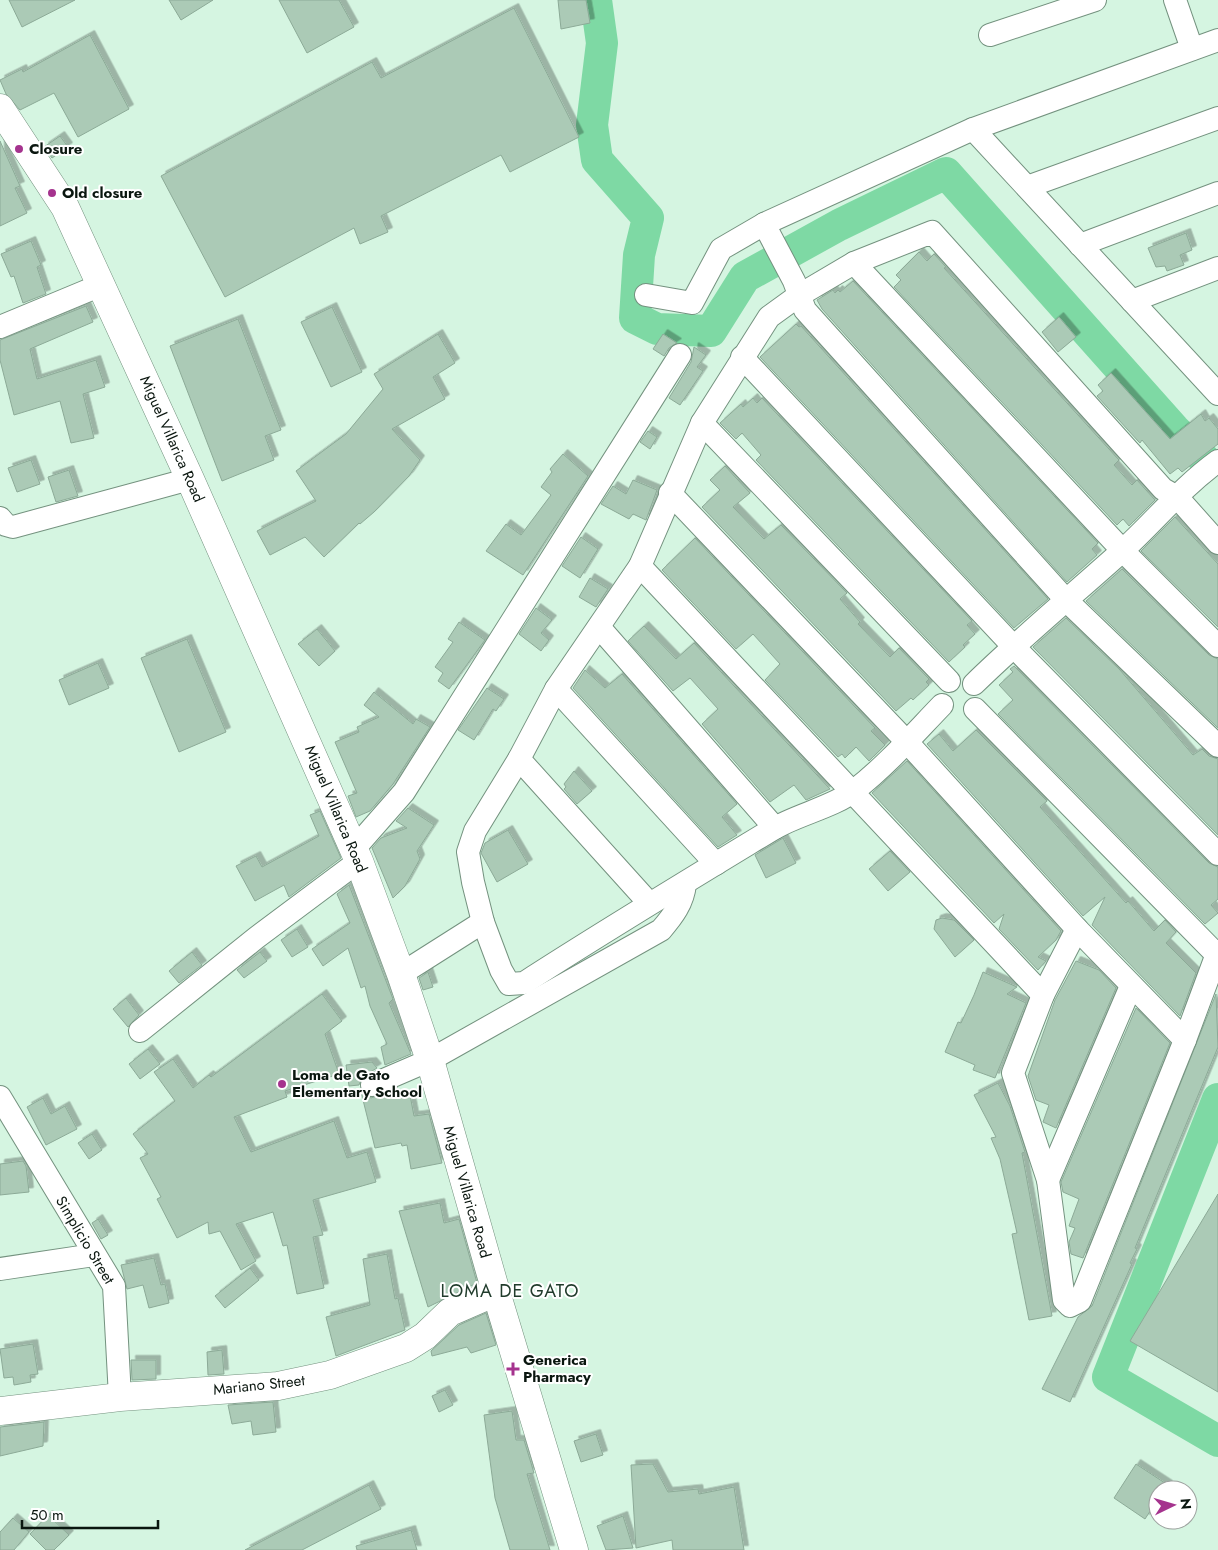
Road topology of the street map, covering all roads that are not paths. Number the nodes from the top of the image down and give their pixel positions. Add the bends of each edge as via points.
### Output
1 (1095, 0) edge
2 (1175, 0) edge
3 (990, 36) dead end
4 (1218, 40) edge
5 (1192, 49) junction
6 (1218, 118) edge
7 (5, 125) edge
8 (973, 129) junction
9 (1027, 187) junction
10 (1218, 193) edge
11 (764, 224) junction
12 (1080, 245) junction
13 (854, 263) junction
14 (1218, 268) edge
15 (101, 285) junction
16 (646, 295) dead end
17 (798, 296) junction
18 (1132, 301) junction
19 (0, 328) edge
20 (680, 355) dead end
21 (742, 357) junction
22 (1218, 394) edge
23 (702, 423) junction
24 (1218, 460) edge
25 (190, 479) junction
26 (670, 493) junction
27 (1177, 497) junction
28 (0, 518) edge
29 (1218, 543) edge
30 (1122, 551) junction
31 (640, 566) junction
32 (1066, 600) junction
33 (599, 627) junction
34 (1013, 646) junction
35 (1218, 646) edge
36 (949, 681) junction
37 (974, 684) junction
38 (556, 689) junction
39 (942, 705) junction
40 (976, 709) junction
41 (907, 742) junction
42 (1218, 746) edge
43 (520, 759) junction
44 (854, 792) junction
45 (775, 828) junction
46 (1218, 854) edge
47 (357, 855) junction
48 (716, 864) junction
49 (685, 884) junction
50 (649, 903) junction
51 (484, 922) junction
52 (1077, 929) junction
53 (1217, 953) edge
54 (401, 974) junction
55 (1131, 986) junction
56 (1043, 995) junction
57 (140, 1031) dead end
58 (1185, 1040) junction
59 (430, 1060) junction
60 (372, 1085) dead end
61 (0, 1097) edge
62 (1048, 1180) junction
63 (94, 1255) junction
64 (0, 1269) edge
65 (496, 1292) junction
66 (120, 1397) junction
67 (0, 1411) edge
68 (574, 1550) edge

1 - 3 street
2 - 5 street
4 - 5 street
5 - 8 street
6 - 9 street
7 - 15 main road, Miguel Villarica Road via 64,207
8 - 9 street
8 - 11 street
9 - 12 street
10 - 12 street
11 - 16 street via 721,250 692,303
11 - 17 street
12 - 18 street
13 - 17 street
13 - 27 street via 932,232 1163,488
13 - 30 street
14 - 18 street
15 - 19 street
15 - 25 main road, Miguel Villarica Road
17 - 21 street via 769,317
17 - 32 street via 805,310
18 - 22 street
20 - 47 street via 404,792
21 - 23 street
21 - 34 street
23 - 26 street
23 - 36 street
24 - 27 street
25 - 28 street via 13,527
25 - 47 main road, Miguel Villarica Road
26 - 31 street
26 - 41 street
27 - 29 street
27 - 30 street
30 - 32 street
30 - 35 street
31 - 33 street
31 - 44 street
32 - 34 street
32 - 42 street
33 - 38 street
33 - 45 street
34 - 37 street
34 - 46 street
36 - 37 street via 962,678
36 - 39 street via 942,692
37 - 40 street via 979,697
38 - 43 street
38 - 48 street
39 - 40 street via 958,717 971,714
39 - 41 street
40 - 53 street
41 - 44 street
41 - 52 street
43 - 50 street
43 - 51 street via 475,831 468,852
44 - 45 street
44 - 56 street
45 - 48 street
47 - 54 main road, Miguel Villarica Road
47 - 57 street
48 - 49 street
49 - 50 street
49 - 59 street via 684,896 675,914 661,930
50 - 51 street via 524,983 510,984 501,970
51 - 54 street
52 - 55 street
52 - 56 street
53 - 58 street
54 - 59 main road, Miguel Villarica Road
55 - 58 street
55 - 62 street
56 - 62 street via 1013,1072
58 - 62 street via 1080,1301 1070,1306 1064,1300
59 - 60 street
59 - 65 main road, Miguel Villarica Road
61 - 63 street, Simplicio Street
63 - 64 street
63 - 66 street, Simplicio Street via 114,1286
65 - 66 main road, Mariano Street via 450,1312 425,1336 406,1348 330,1376 278,1386
65 - 68 main road, Miguel Villarica Road
66 - 67 main road, Mariano Street

